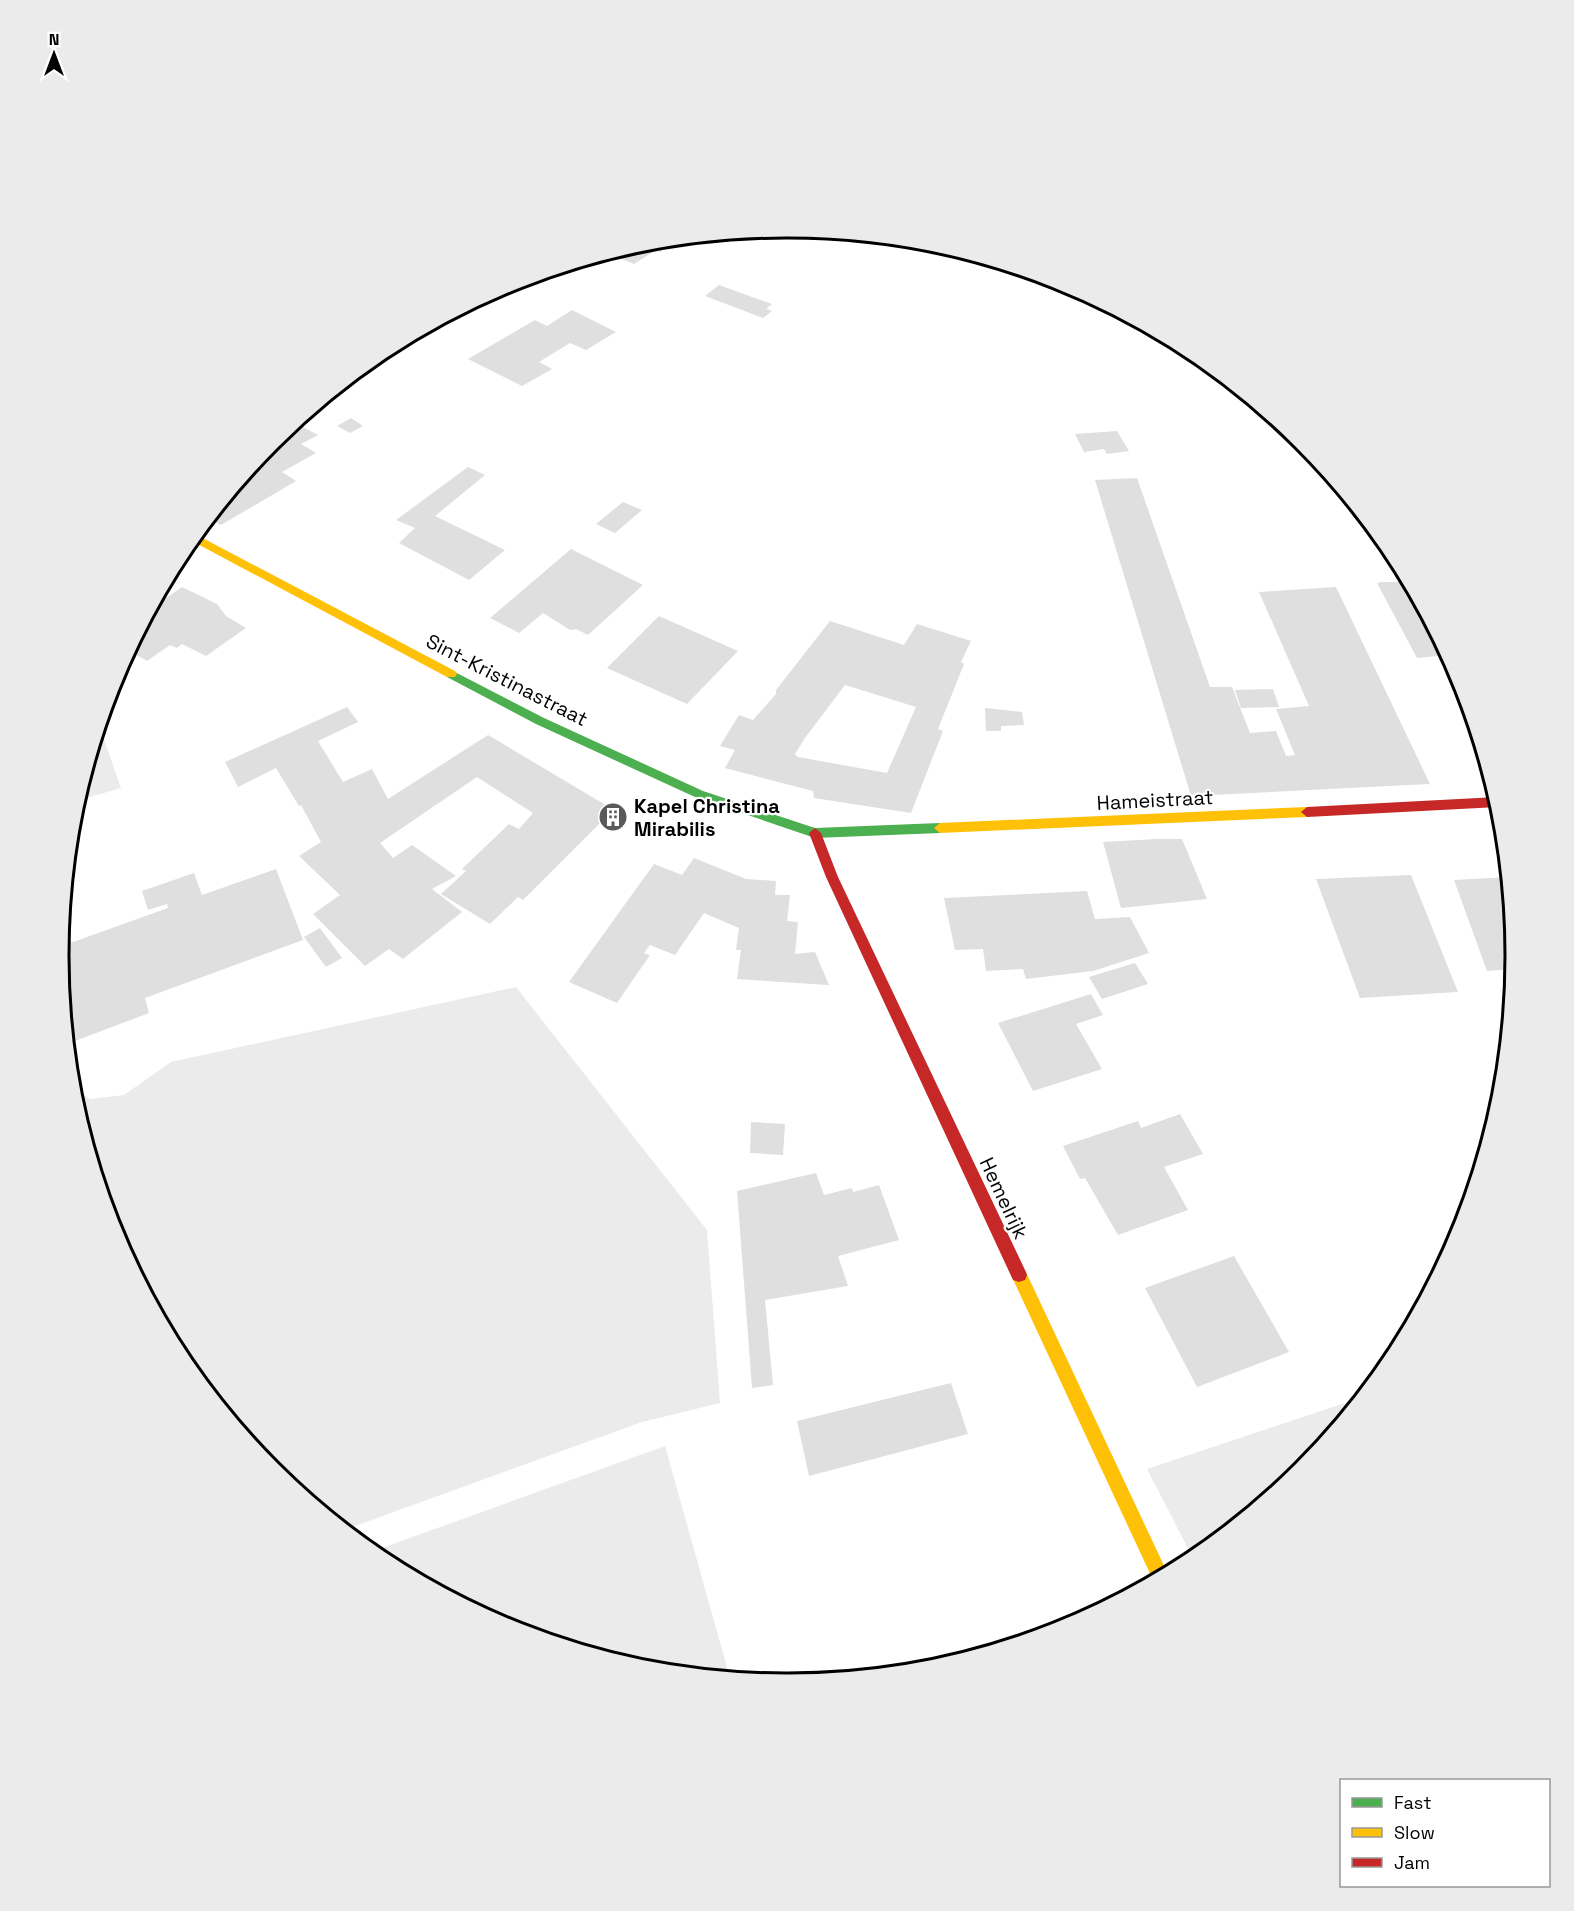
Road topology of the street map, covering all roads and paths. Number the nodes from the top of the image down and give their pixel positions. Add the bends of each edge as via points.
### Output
1 (201, 542) edge
2 (1488, 802) edge
3 (814, 833) junction
4 (1157, 1570) edge

1 - 3 street, Sint-Kristinastraat via 540,721 699,794
2 - 3 street, Hameistraat
3 - 4 street, Hemelrijk

